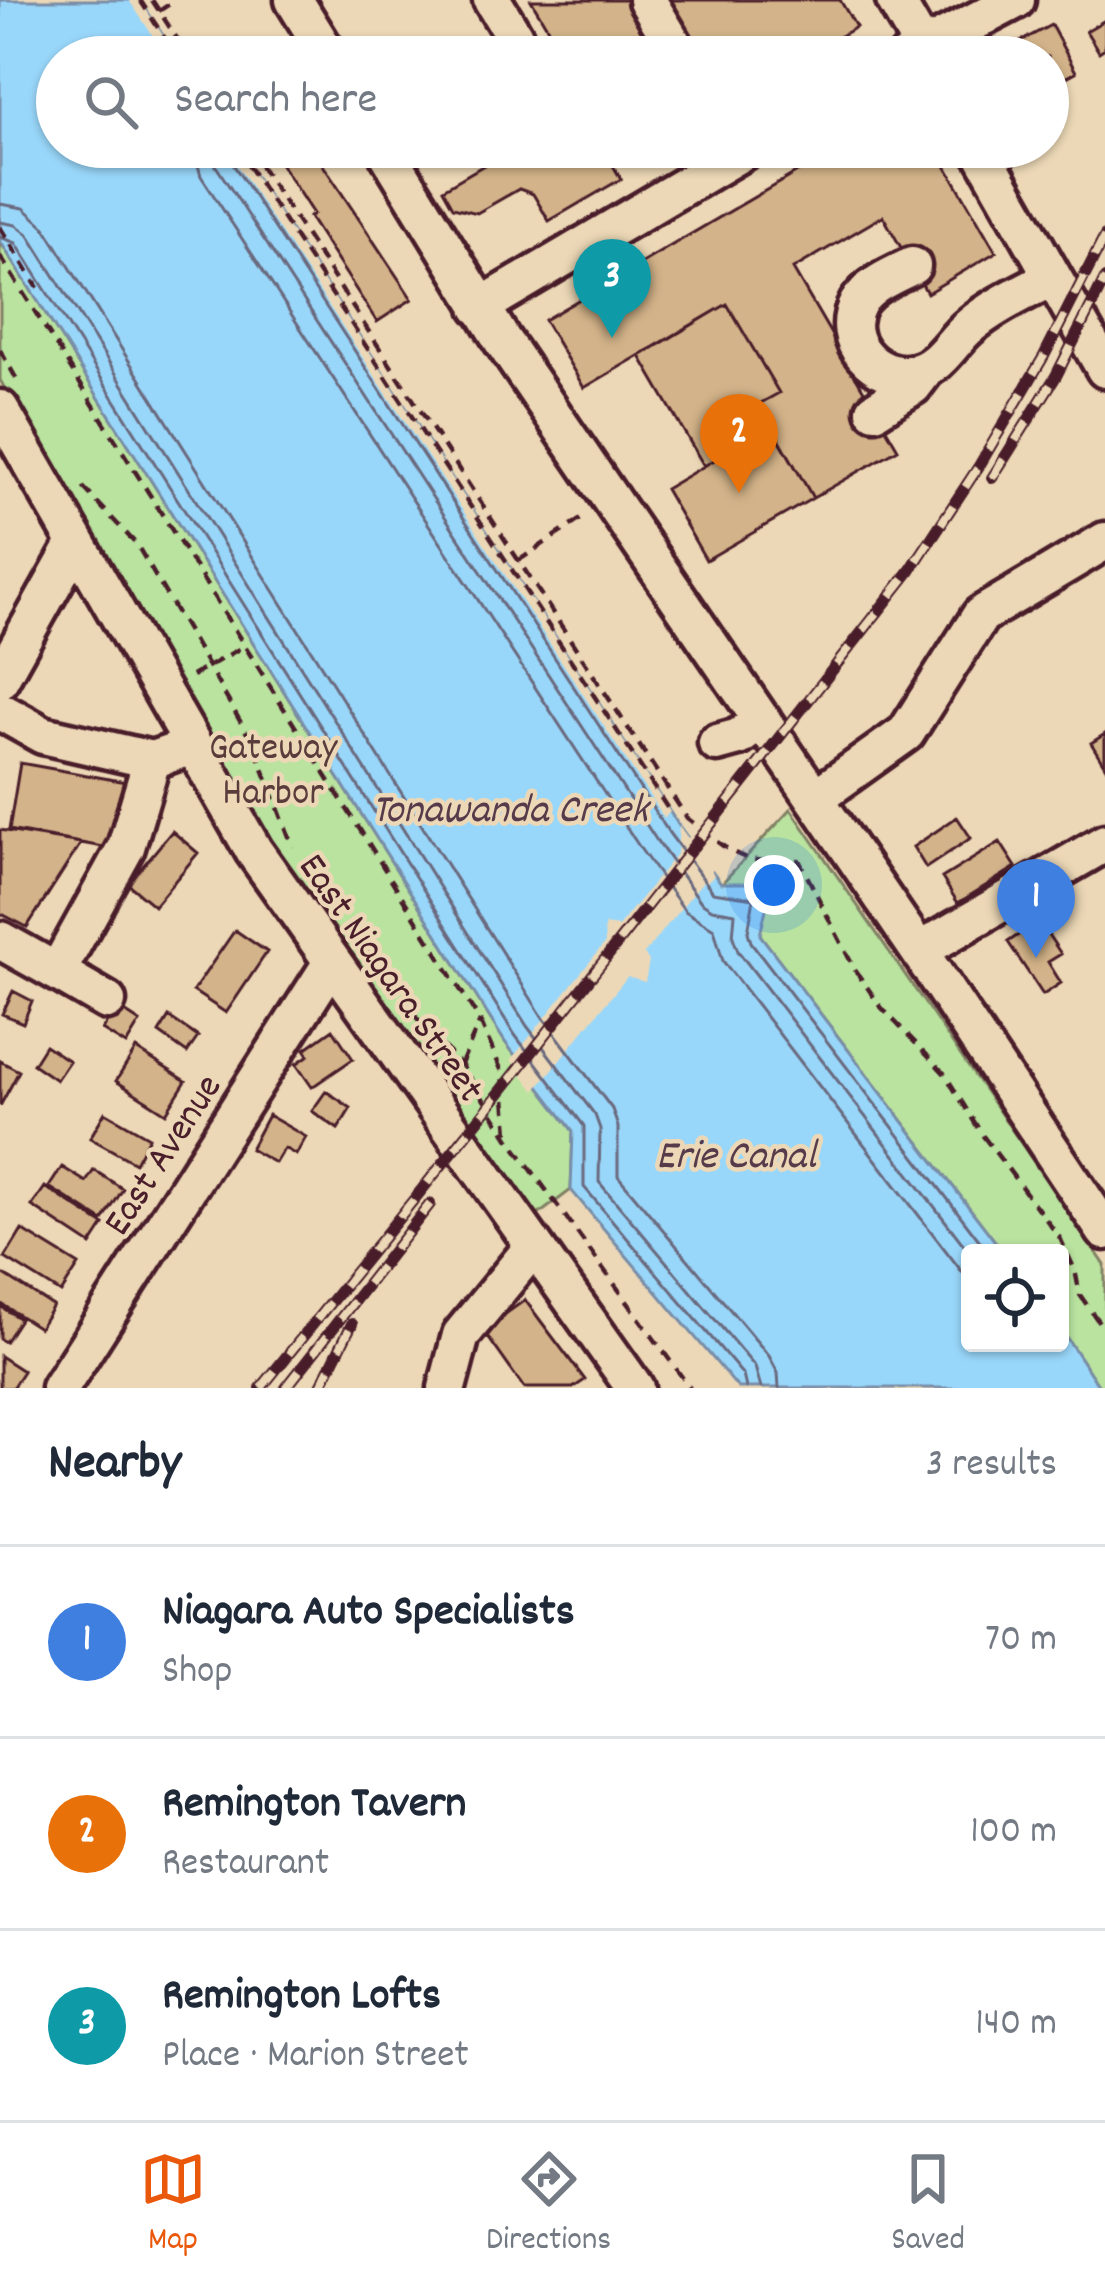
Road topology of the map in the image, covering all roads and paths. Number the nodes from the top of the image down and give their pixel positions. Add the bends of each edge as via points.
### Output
1 (140, 0) edge
2 (152, 0) edge
3 (294, 0) edge
4 (493, 0) edge
5 (647, 0) edge
6 (895, 0) edge
7 (174, 1) edge
8 (1000, 4) edge
9 (159, 11) junction
10 (163, 36) edge
11 (175, 36) edge
12 (316, 36) edge
13 (514, 36) dead end
14 (668, 36) edge
15 (911, 36) edge
16 (948, 36) edge
17 (250, 168) edge
18 (262, 168) edge
19 (397, 168) edge
20 (709, 168) edge
21 (991, 168) edge
22 (0, 227) edge
23 (0, 256) edge
24 (911, 266) dead end
25 (1052, 277) junction
26 (38, 288) dead end
27 (480, 307) junction
28 (0, 350) edge
29 (926, 369) junction
30 (1105, 369) edge
31 (12, 400) edge
32 (875, 410) dead end
33 (70, 473) dead end
34 (581, 519) dead end
35 (1105, 541) edge
36 (76, 543) junction
37 (518, 561) junction
38 (244, 646) junction
39 (208, 667) junction
40 (0, 679) edge
41 (161, 692) junction
42 (0, 711) edge
43 (762, 720) junction
44 (717, 743) dead end
45 (192, 746) junction
46 (152, 760) junction
47 (815, 798) junction
48 (670, 812) dead end
49 (1105, 844) edge
50 (809, 852) dead end
51 (296, 854) dead end
52 (800, 860) junction
53 (348, 924) dead end
54 (0, 940) edge
55 (920, 951) junction
56 (331, 964) junction
57 (57, 972) junction
58 (107, 1000) dead end
59 (480, 1022) junction
60 (461, 1064) junction
61 (509, 1139) junction
62 (1105, 1231) edge
63 (534, 1246) junction
64 (1105, 1331) edge
65 (59, 1388) edge
66 (447, 1388) edge
67 (635, 1388) edge
68 (690, 1388) edge

1 - 10 path
2 - 9 path
3 - 12 street
4 - 13 street
5 - 14 street
6 - 15 street
7 - 9 path
8 - 16 street
9 - 11 path
17 - 48 path
18 - 37 path
19 - 27 street
20 - 27 street
21 - 25 street
22 - 26 path
23 - 38 path
24 - 29 street via 866,292 853,327 868,362 903,375
25 - 29 street via 968,326
25 - 30 street
27 - 43 street
28 - 31 path
29 - 32 street
31 - 36 street, East Niagara Street
33 - 39 path via 137,545
34 - 37 path
35 - 47 street via 981,615 907,733
36 - 40 street
36 - 41 street, East Niagara Street
37 - 52 path via 687,818 752,862
38 - 39 path
38 - 59 path
39 - 41 path
39 - 51 path via 254,745
41 - 45 street, East Niagara Street
42 - 46 street via 43,735
43 - 44 street
43 - 47 street
45 - 46 street
45 - 56 street, East Niagara Street
46 - 57 street via 126,847
47 - 55 street
49 - 55 street
50 - 52 path
52 - 64 path via 855,970 944,1073 1060,1238 1080,1295
53 - 60 path
54 - 57 street
55 - 62 street
56 - 63 street, East Niagara Street
56 - 65 street, East Avenue
57 - 58 street
59 - 60 path
59 - 61 path via 503,1074
60 - 61 path
61 - 68 path
63 - 66 street via 461,1335
63 - 67 street, East Niagara Street

